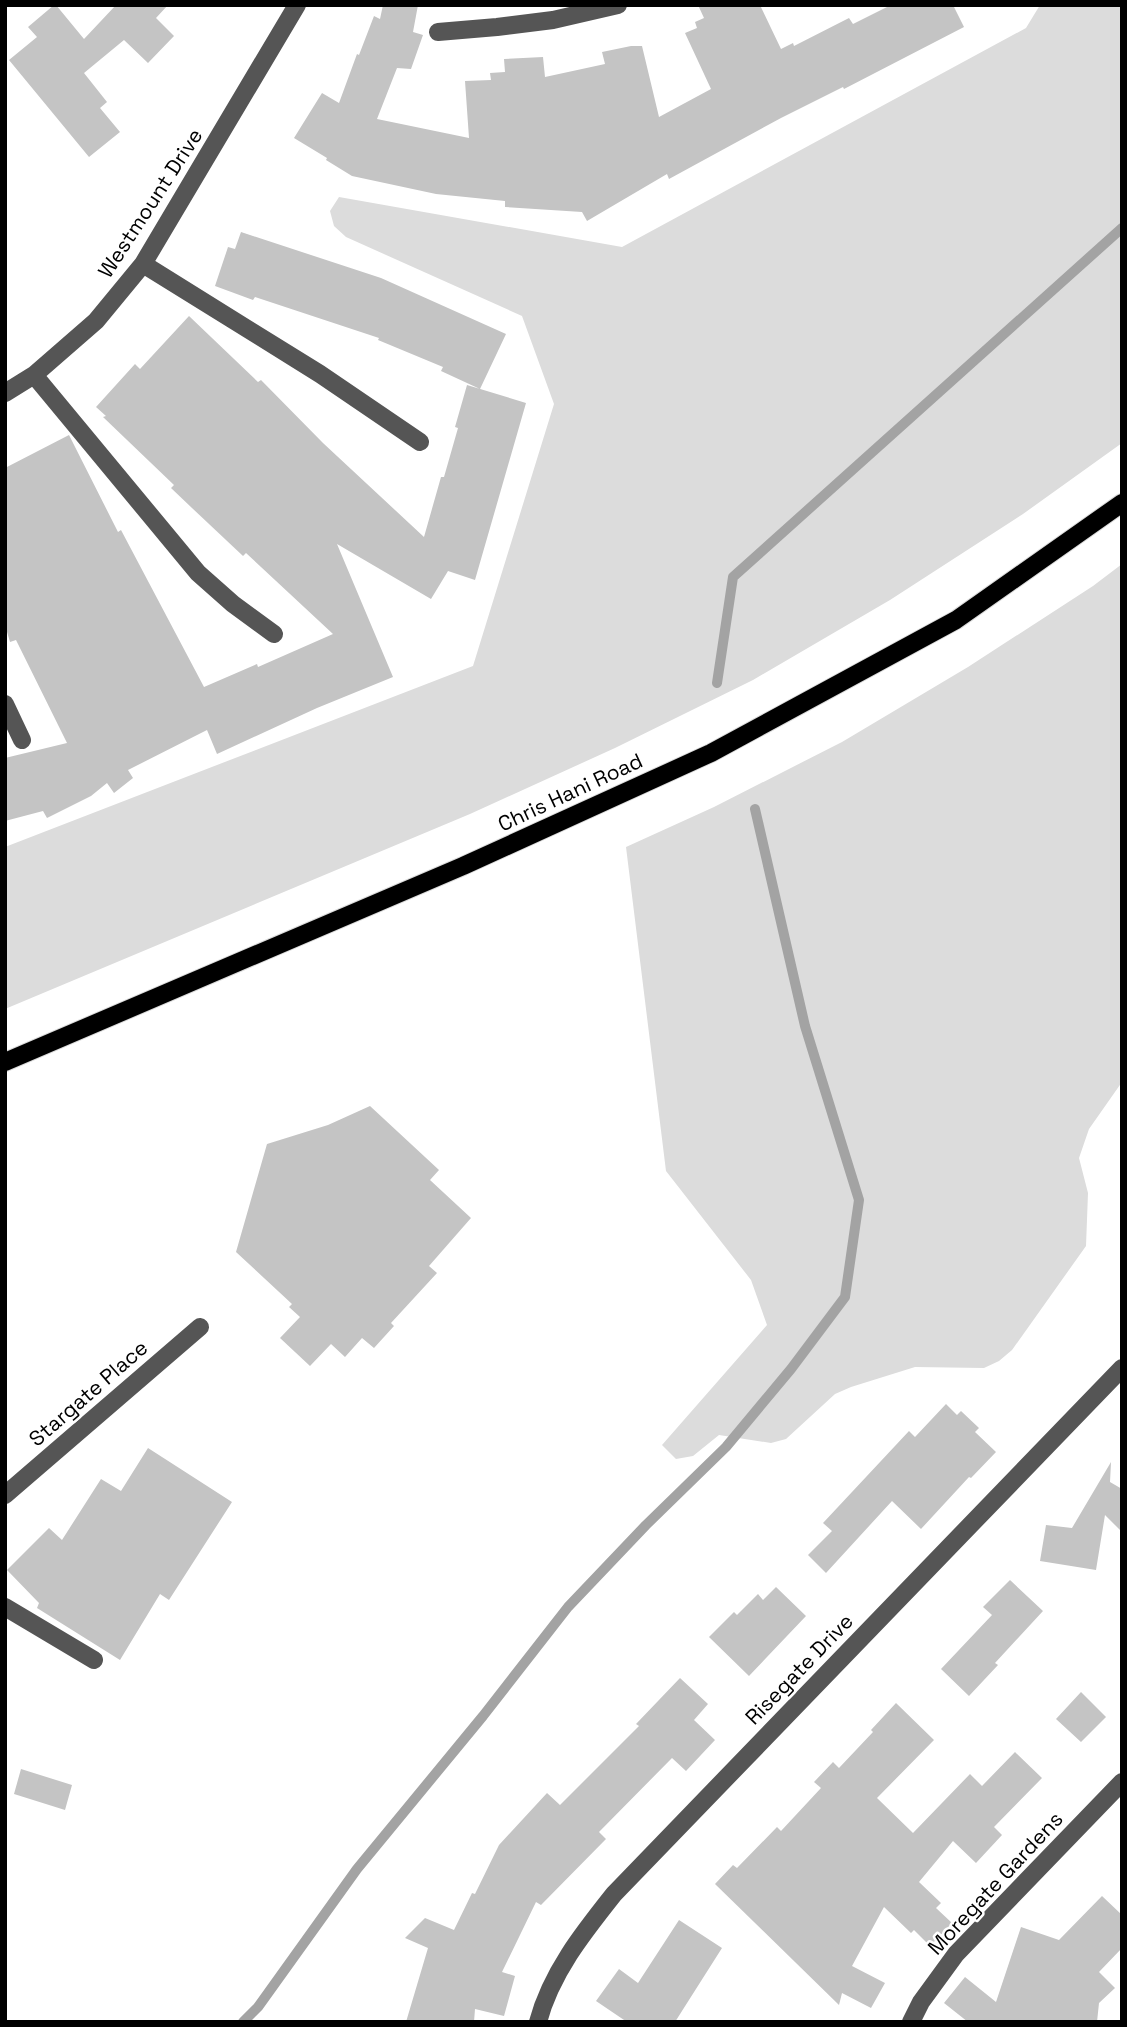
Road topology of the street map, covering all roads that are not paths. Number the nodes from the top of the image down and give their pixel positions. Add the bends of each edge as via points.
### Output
1 (297, 5) edge
2 (618, 5) edge
3 (438, 32) dead end
4 (143, 264) junction
5 (34, 375) junction
6 (5, 393) edge
7 (420, 442) dead end
8 (1122, 503) edge
9 (274, 634) dead end
10 (5, 704) edge
11 (23, 740) dead end
12 (5, 1062) edge
13 (200, 1327) dead end
14 (1122, 1368) edge
15 (5, 1495) edge
16 (5, 1607) edge
17 (94, 1660) dead end
18 (1122, 1782) edge
19 (538, 2022) edge
20 (911, 2022) edge

1 - 4 street, Westmount Drive
2 - 3 street via 553,20
4 - 5 street, Westmount Drive via 96,321
4 - 7 street
5 - 6 street, Westmount Drive
5 - 9 street via 198,573
8 - 12 main road, Chris Hani Road via 956,620 711,752 463,866
10 - 11 street
13 - 15 street, Stargate Place
14 - 19 street, Risegate Drive via 614,1894 573,1945
16 - 17 street
18 - 20 street, Moregate Gardens via 956,1954 920,2002

